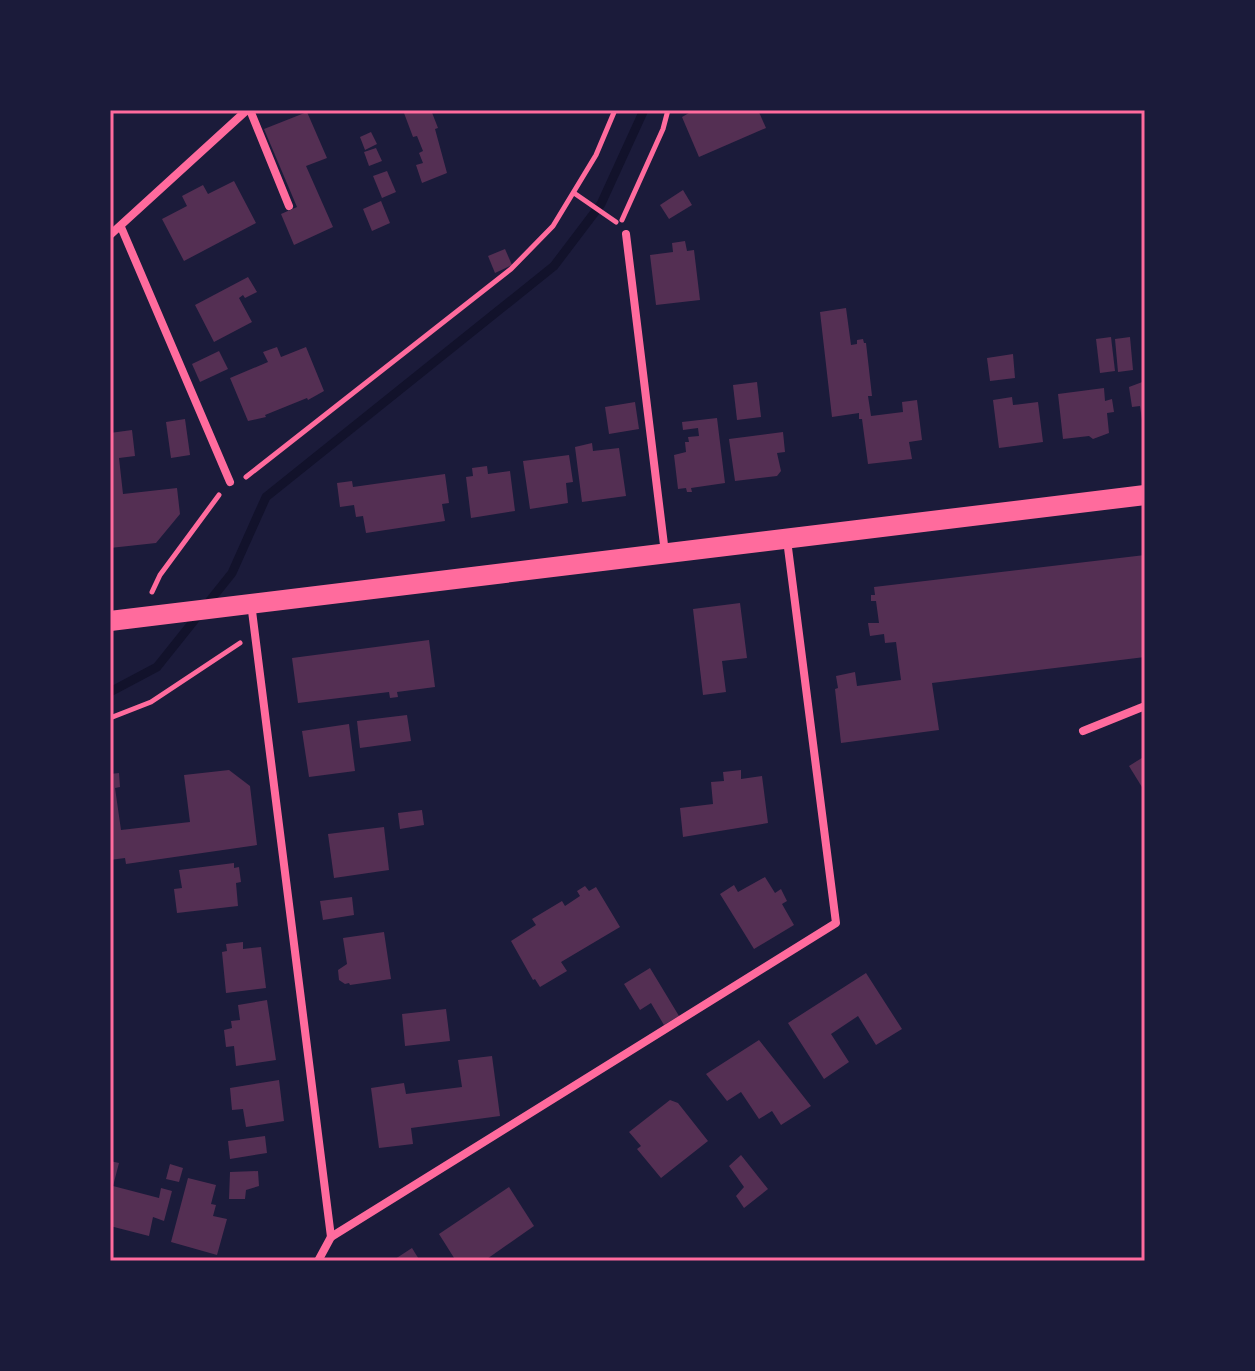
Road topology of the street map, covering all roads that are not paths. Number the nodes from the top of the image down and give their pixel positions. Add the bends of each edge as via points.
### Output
1 (248, 110) edge
2 (289, 206) dead end
3 (121, 227) junction
4 (626, 234) dead end
5 (110, 235) edge
6 (230, 482) road end
7 (1145, 495) edge
8 (787, 539) junction
9 (665, 554) junction
10 (251, 603) junction
11 (110, 621) edge
12 (1145, 706) edge
13 (1083, 731) dead end
14 (331, 1237) junction
15 (318, 1261) edge

1 - 2 street
1 - 3 street
3 - 5 street
3 - 6 street
4 - 9 street
7 - 8 main road
8 - 9 main road
8 - 14 street via 836,923
9 - 10 main road
10 - 11 main road
10 - 14 street
12 - 13 street
14 - 15 street

